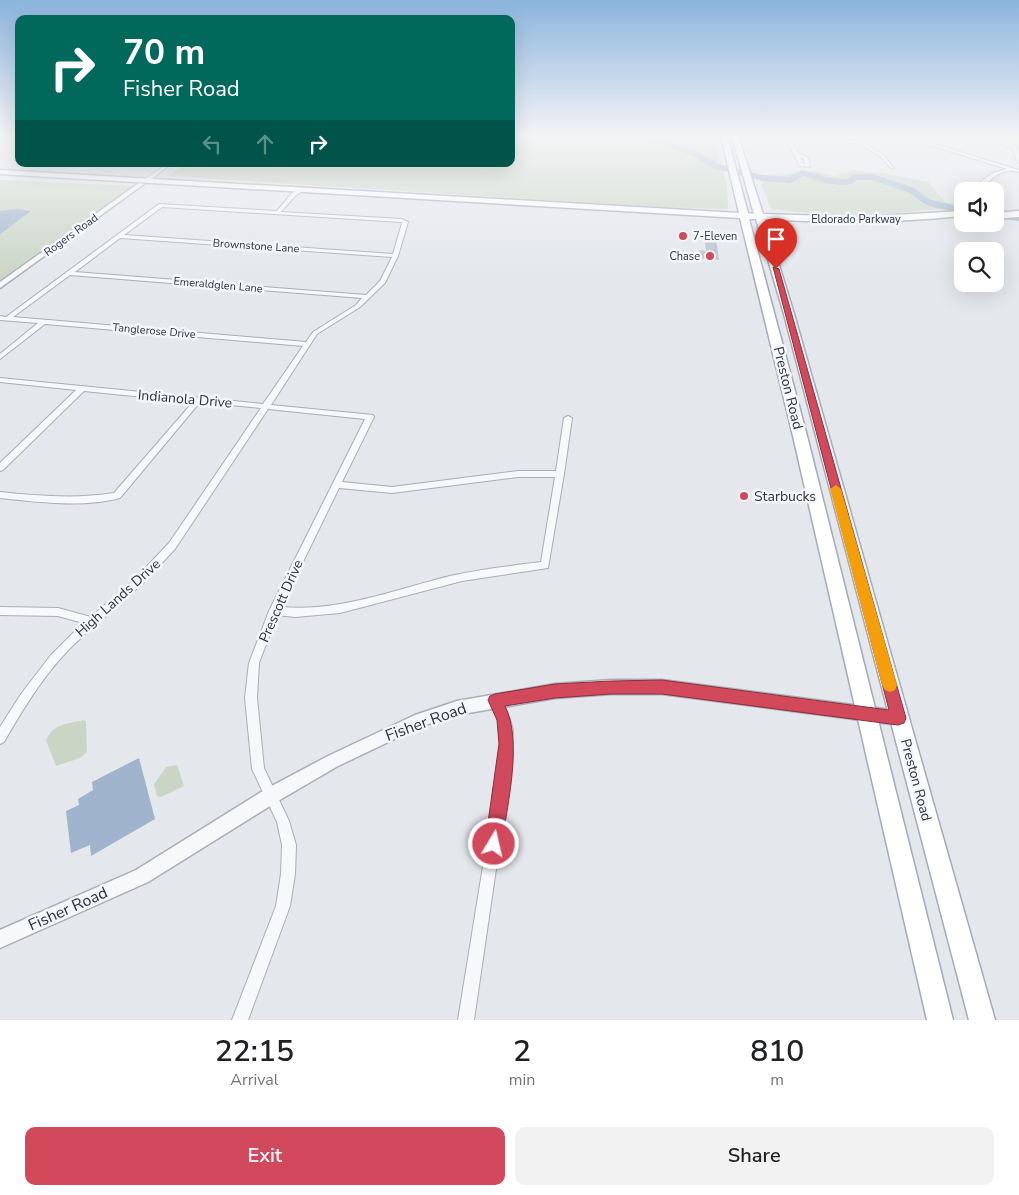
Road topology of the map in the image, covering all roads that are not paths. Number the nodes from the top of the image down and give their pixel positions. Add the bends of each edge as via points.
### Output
1 (142, 184) edge
2 (169, 184) edge
3 (735, 184) edge
4 (750, 184) edge
5 (299, 192) junction
6 (1019, 206) edge
7 (1004, 207) edge
8 (280, 212) junction
9 (954, 214) edge
10 (1019, 214) edge
11 (1004, 215) edge
12 (745, 218) junction
13 (761, 219) junction
14 (954, 221) edge
15 (118, 236) junction
16 (395, 256) junction
17 (68, 273) junction
18 (0, 286) edge
19 (368, 297) junction
20 (769, 313) junction
21 (789, 314) junction
22 (4, 318) edge
23 (43, 322) junction
24 (308, 344) junction
25 (0, 357) edge
26 (0, 380) edge
27 (82, 389) junction
28 (197, 401) junction
29 (267, 406) junction
30 (370, 417) joint
31 (568, 418) dead end
32 (800, 436) junction
33 (821, 438) junction
34 (0, 468) edge
35 (560, 474) junction
36 (337, 485) junction
37 (0, 495) edge
38 (0, 611) edge
39 (274, 611) junction
40 (94, 622) junction
41 (495, 700) junction
42 (866, 714) junction
43 (898, 718) junction
44 (0, 738) edge
45 (272, 795) junction
46 (0, 939) edge
47 (240, 1020) edge
48 (466, 1020) edge
49 (940, 1020) edge
50 (982, 1020) edge

1 - 18 street, Rogers Road
2 - 5 main road, Eldorado Parkway
3 - 12 main road, Preston Road
4 - 13 main road, Preston Road
5 - 8 street via 286,210
5 - 12 main road, Eldorado Parkway
6 - 7 main road
8 - 15 street via 161,205
8 - 16 street, High Lands Drive via 404,221
9 - 13 main road, Eldorado Parkway via 878,220
10 - 11 main road
12 - 13 main road, Eldorado Parkway
12 - 20 main road, Preston Road
13 - 14 main road, Eldorado Parkway via 881,227
13 - 21 main road, Preston Road
15 - 16 street, Brownstone Lane
15 - 17 street
16 - 19 street, High Lands Drive via 383,282
17 - 19 street, Emeraldglen Lane
17 - 22 street
19 - 24 street, High Lands Drive via 319,329
20 - 21 main road
20 - 32 main road, Preston Road
21 - 33 main road, Preston Road
22 - 23 street, Tanglerose Drive
23 - 24 street, Tanglerose Drive
23 - 25 street
24 - 29 street, High Lands Drive
26 - 27 street, Indianola Drive
27 - 28 street, Indianola Drive
27 - 34 street
28 - 29 street, Indianola Drive
28 - 37 street via 117,496 76,499
29 - 30 street, Indianola Drive
29 - 40 street, High Lands Drive via 172,546
30 - 36 street, Prescott Drive
31 - 35 street
32 - 33 main road
32 - 42 main road, Preston Road
33 - 43 main road, Preston Road
35 - 36 street via 518,474 392,490
35 - 39 street via 545,565 453,579 319,611
36 - 39 street, Prescott Drive
38 - 40 street via 58,612
39 - 45 street, Prescott Drive via 254,663 251,698 258,769
40 - 44 street, High Lands Drive via 75,636 53,661
41 - 42 street, Fisher Road via 555,691 662,687
41 - 45 street, Fisher Road via 420,720 333,760
41 - 48 street via 507,730 505,760
42 - 43 street, Fisher Road
42 - 49 main road, Preston Road
43 - 50 main road, Preston Road
45 - 46 street, Fisher Road via 142,876
45 - 47 street, Prescott Drive via 289,845 288,874 283,906

